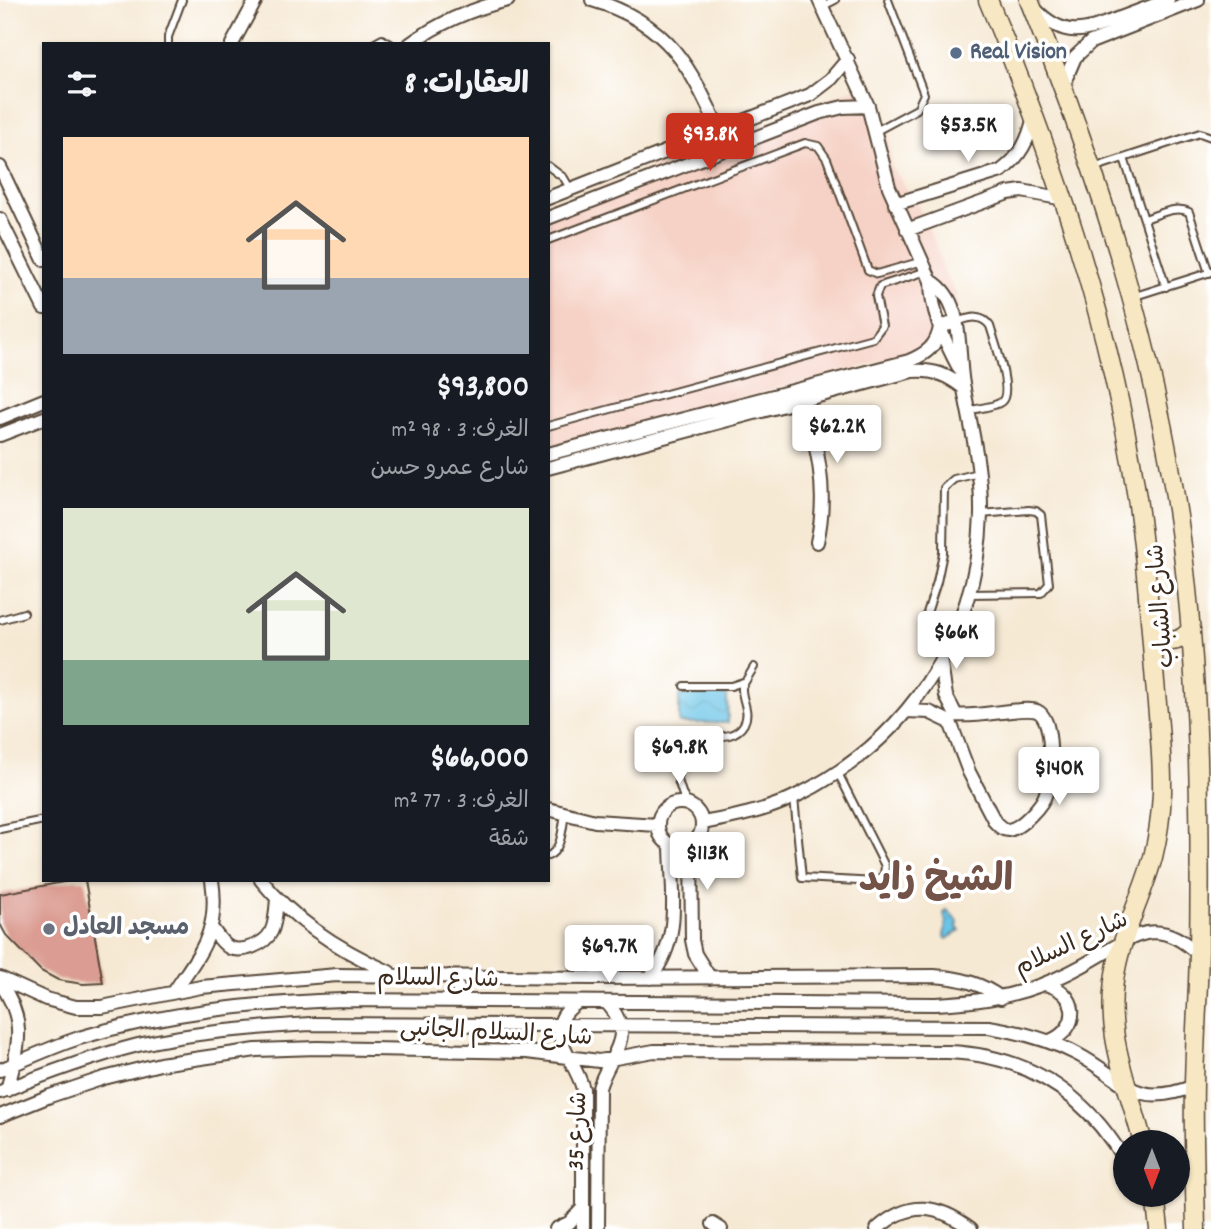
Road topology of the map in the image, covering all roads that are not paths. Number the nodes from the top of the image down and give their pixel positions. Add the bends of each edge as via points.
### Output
1 (182, 0) edge
2 (256, 0) edge
3 (508, 0) edge
4 (592, 0) edge
5 (888, 0) edge
6 (988, 0) edge
7 (1168, 0) edge
8 (1198, 0) edge
9 (826, 2) edge
10 (1030, 3) edge
11 (168, 42) edge
12 (233, 42) edge
13 (413, 42) edge
14 (848, 59) junction
15 (1065, 89) junction
16 (868, 106) junction
17 (1034, 113) junction
18 (720, 131) junction
19 (876, 131) junction
20 (1211, 137) edge
21 (728, 148) junction
22 (1124, 158) junction
23 (0, 167) edge
24 (550, 168) edge
25 (1091, 168) junction
26 (571, 190) junction
27 (550, 198) edge
28 (1064, 199) junction
29 (895, 204) junction
30 (552, 216) edge
31 (0, 219) edge
32 (1144, 219) junction
33 (907, 230) junction
34 (550, 239) edge
35 (42, 256) edge
36 (927, 271) junction
37 (1210, 272) edge
38 (1166, 287) junction
39 (1130, 298) junction
40 (42, 304) edge
41 (956, 322) junction
42 (940, 327) junction
43 (961, 371) junction
44 (964, 388) junction
45 (802, 395) junction
46 (42, 402) edge
47 (968, 411) junction
48 (0, 418) edge
49 (42, 419) edge
50 (550, 425) edge
51 (0, 435) edge
52 (601, 446) junction
53 (550, 454) edge
54 (550, 467) edge
55 (979, 473) junction
56 (981, 514) junction
57 (817, 542) dead end
58 (968, 594) junction
59 (24, 613) dead end
60 (0, 620) edge
61 (1191, 629) junction
62 (1151, 632) junction
63 (953, 635) junction
64 (941, 664) junction
65 (754, 667) dead end
66 (743, 682) junction
67 (684, 686) dead end
68 (725, 686) junction
69 (742, 696) junction
70 (906, 711) junction
71 (953, 719) junction
72 (658, 737) dead end
73 (681, 746) junction
74 (838, 773) junction
75 (794, 798) junction
76 (687, 804) junction
77 (550, 810) edge
78 (565, 814) junction
79 (42, 820) edge
80 (703, 823) junction
81 (657, 825) junction
82 (0, 830) edge
83 (691, 845) junction
84 (671, 846) junction
85 (550, 855) edge
86 (212, 882) edge
87 (263, 882) edge
88 (277, 898) junction
89 (211, 926) junction
90 (673, 926) junction
91 (691, 926) junction
92 (1123, 940) junction
93 (1199, 955) junction
94 (396, 975) junction
95 (450, 976) junction
96 (0, 978) edge
97 (650, 978) junction
98 (710, 978) junction
99 (0, 983) edge
100 (1044, 984) junction
101 (172, 993) junction
102 (1001, 998) junction
103 (466, 1001) junction
104 (578, 1002) junction
105 (606, 1002) junction
106 (174, 1016) junction
107 (559, 1026) junction
108 (621, 1027) junction
109 (948, 1027) junction
110 (1050, 1041) junction
111 (948, 1052) junction
112 (571, 1059) junction
113 (613, 1059) junction
114 (13, 1064) junction
115 (0, 1070) edge
116 (1194, 1086) junction
117 (1128, 1089) junction
118 (3, 1091) edge
119 (0, 1116) edge
120 (1139, 1130) edge
121 (1113, 1140) edge
122 (583, 1208) junction
123 (556, 1229) edge
124 (583, 1229) edge
125 (598, 1229) edge
126 (877, 1229) edge
127 (971, 1229) edge
128 (1196, 1229) edge

1 - 11 lane
2 - 12 street
3 - 13 street via 458,15
4 - 18 street via 627,12 664,38 691,71
5 - 19 lane via 924,94 917,108
6 - 17 street, شارع الشباب
7 - 10 street via 1086,31 1050,22
8 - 15 street via 1091,42 1075,57
9 - 14 street
10 - 15 street, شارع الشباب
14 - 16 street
14 - 18 street via 810,95
15 - 25 street, شارع الشباب
16 - 19 street
16 - 21 street via 831,109
17 - 28 street, شارع الشباب
17 - 29 street via 1024,146 1015,161 1001,171
18 - 21 street
18 - 26 street
19 - 29 street
20 - 22 lane via 1200,133
21 - 30 street
22 - 25 lane
22 - 32 lane
23 - 35 street
24 - 26 lane
25 - 39 street, شارع الشباب
26 - 27 street
28 - 33 street via 1008,192
28 - 62 street, شارع الشباب via 1095,300 1126,431
29 - 33 street
31 - 40 street
32 - 37 lane via 1175,209 1188,212
32 - 38 lane
33 - 36 street
34 - 36 lane via 805,143 818,146 827,159 869,270 877,274
36 - 41 street via 947,298
36 - 42 street
36 - 50 lane via 880,286 876,296 882,326 873,338
37 - 38 lane
38 - 39 lane
39 - 61 street, شارع الشباب via 1167,449
41 - 42 street
41 - 43 street
41 - 47 lane via 974,317 986,321 1006,383 1001,402
42 - 43 street
42 - 45 street via 938,338 921,356
43 - 44 street
44 - 45 street via 926,370
44 - 47 street
45 - 52 street
45 - 57 street via 823,482
46 - 48 street
47 - 55 street
49 - 51 street
52 - 53 street
52 - 54 street
55 - 56 street
55 - 63 lane via 954,479 944,488 943,553 926,616 932,626
56 - 58 street
56 - 58 lane via 1029,510 1041,515 1049,584 1041,593
58 - 63 street
59 - 60 lane
61 - 62 street via 1172,642
61 - 93 street, شارع الشباب via 1197,729
62 - 92 street, شارع الشباب via 1162,793 1153,859
63 - 64 street
64 - 70 street
64 - 71 street
65 - 66 lane
66 - 68 lane
66 - 69 lane
67 - 68 lane
68 - 69 lane
69 - 73 lane via 746,721 733,735 695,737
70 - 71 street
70 - 74 street via 872,747
71 - 71 street via 969,772 995,822 1001,829 1018,826 1046,796 1049,727 1045,718 1029,709
72 - 73 lane
73 - 76 lane via 677,775
74 - 75 street
74 - 75 lane via 885,866 877,882 802,878
75 - 80 street
76 - 80 street
76 - 81 street via 664,810
77 - 78 street
78 - 81 street
78 - 85 lane via 558,847
79 - 82 lane
80 - 83 street
81 - 84 street
83 - 84 street
83 - 91 street
84 - 90 street
86 - 89 street
87 - 88 street
88 - 89 street via 271,932 260,943 231,948
88 - 94 street via 323,935
89 - 101 street via 195,964
90 - 91 street
90 - 97 street via 667,954
91 - 98 street via 695,954
92 - 93 street, شارع السلام via 1139,934 1164,934 1187,943
92 - 100 street, شارع السلام
92 - 117 street, شارع الشباب via 1112,1016 1119,1067
93 - 116 street, شارع الشباب
94 - 95 street
94 - 101 street via 270,979
95 - 97 street
95 - 103 street
96 - 101 street via 76,1007 102,1007
97 - 98 street
98 - 102 street via 934,976 970,981
99 - 114 street via 10,998 19,1029
100 - 102 street, شارع السلام
100 - 110 street via 1063,992 1072,1010 1067,1030
101 - 106 street
102 - 105 street, شارع السلام via 898,1004
103 - 104 street, شارع السلام
103 - 106 street, شارع السلام via 301,1001
104 - 105 street, شارع السلام
104 - 107 street
105 - 108 street
106 - 114 street, شارع السلام via 108,1030
107 - 108 street, شارع السلام
107 - 112 street, شارع 35 via 561,1044
107 - 118 street, شارع السلام via 310,1024 223,1031 139,1045
108 - 109 street, شارع السلام
108 - 113 street, شارع 35
109 - 110 street, شارع السلام via 989,1027
109 - 111 street
110 - 117 street, شارع السلام via 1078,1054
111 - 113 street, شارع السلام الجانبى via 654,1051
111 - 121 street, شارع السلام الجانبى via 995,1057 1049,1080 1073,1097
112 - 113 street, شارع السلام الجانبى
112 - 119 street, شارع السلام الجانبى via 527,1052 317,1048 205,1056 114,1075
112 - 122 street, شارع 35 via 583,1089
113 - 125 street, شارع 35 via 599,1088
114 - 115 street, شارع السلام
114 - 118 street
116 - 117 street, شارع السلام via 1161,1095
116 - 128 street, شارع الشباب
117 - 120 street, شارع الشباب
122 - 123 street
122 - 124 street, شارع 35
126 - 127 street via 901,1212 927,1208 952,1215

